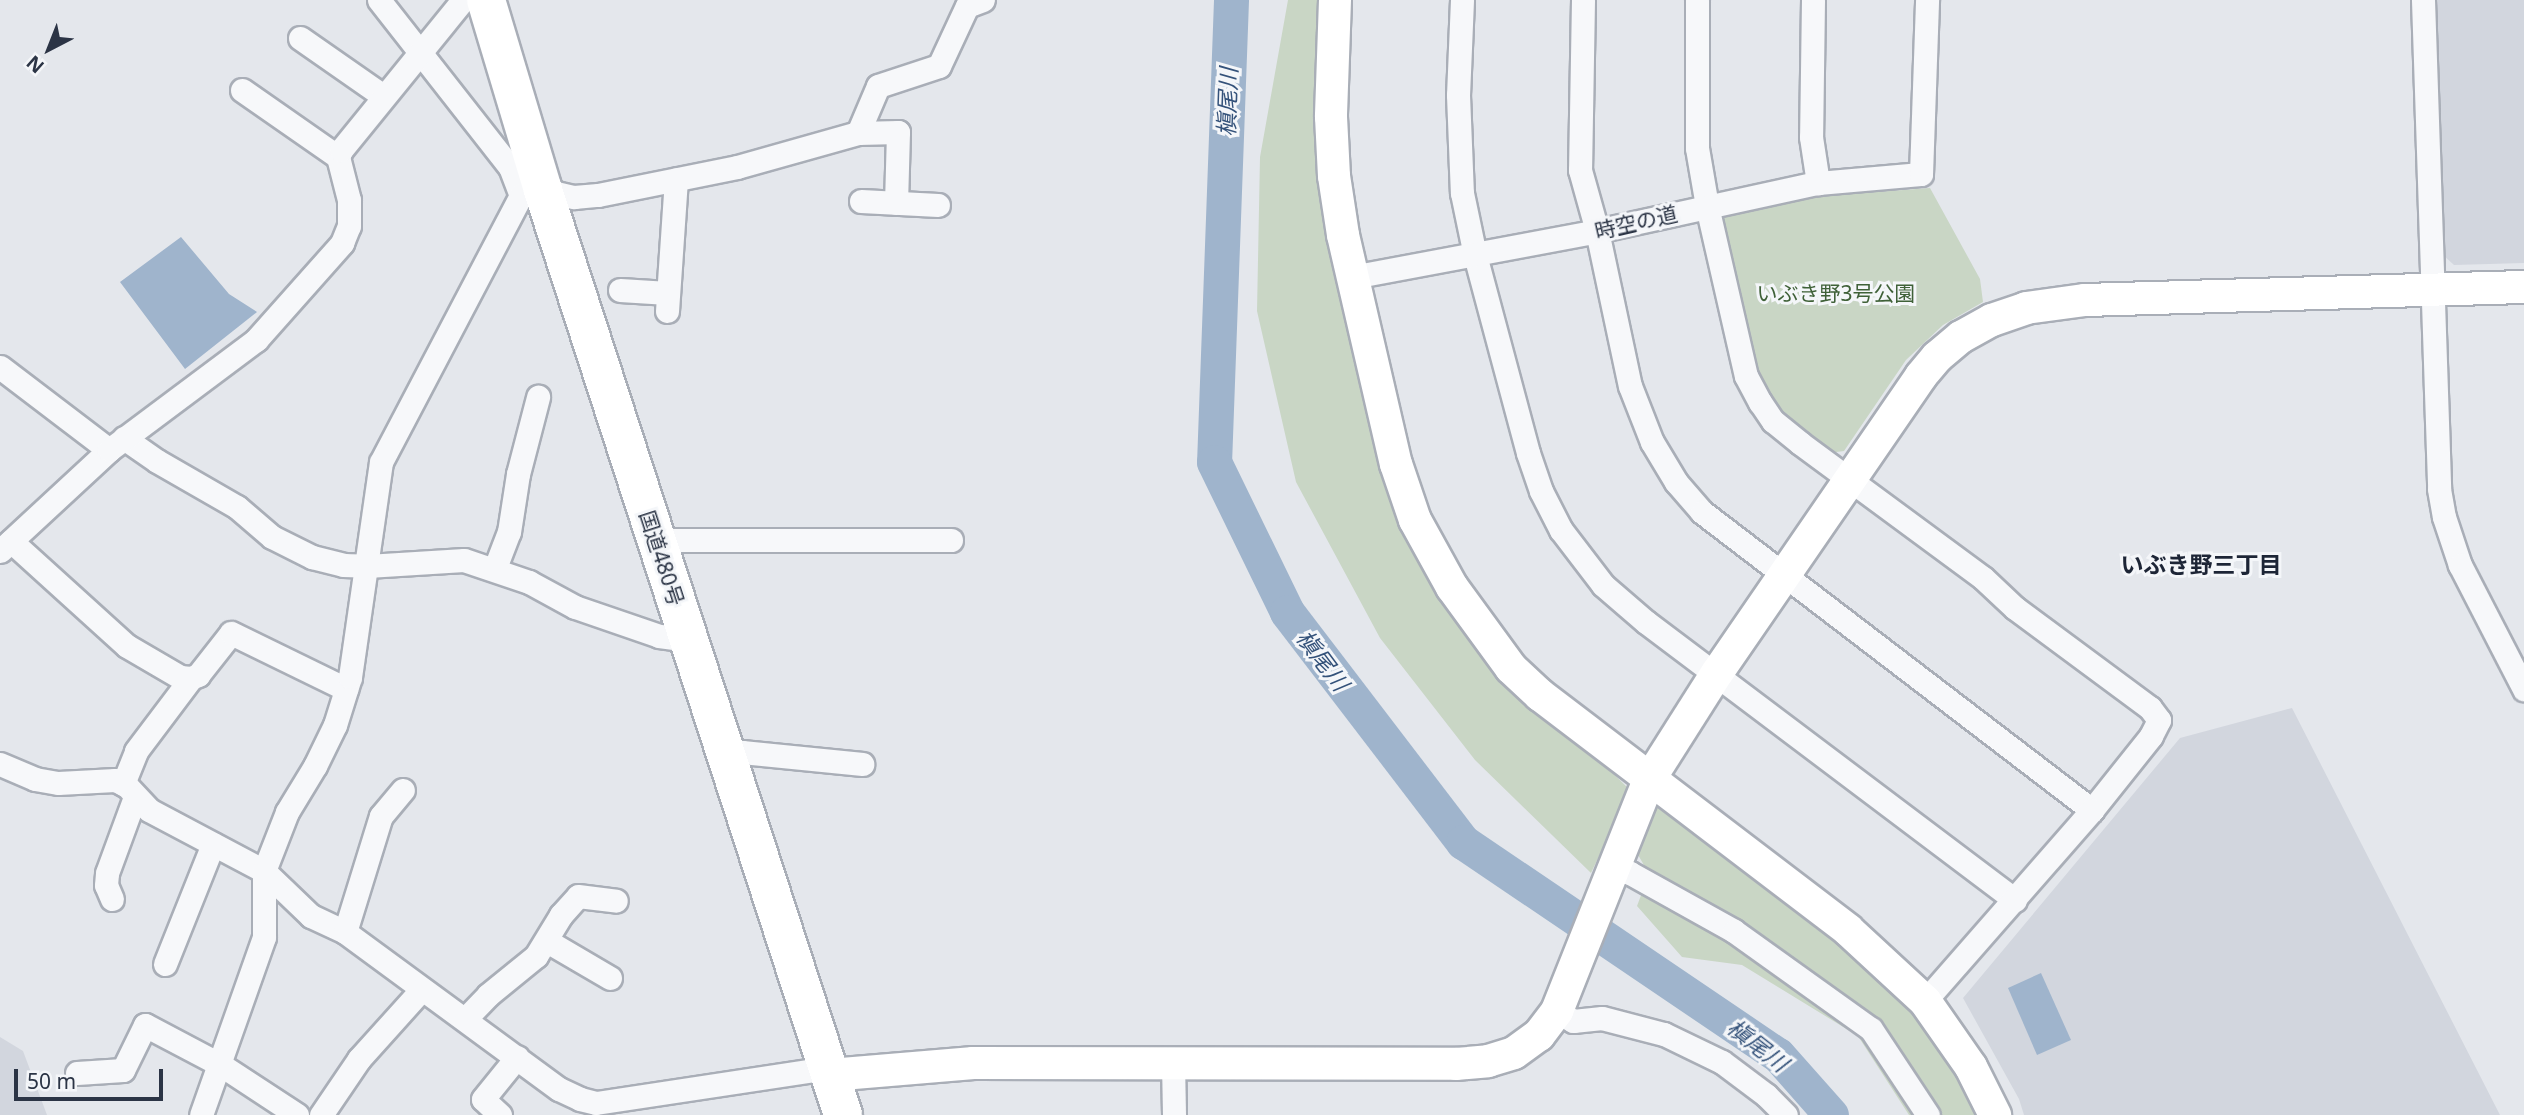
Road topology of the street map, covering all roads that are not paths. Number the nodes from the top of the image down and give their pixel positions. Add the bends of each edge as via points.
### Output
1 (379, 0) edge
2 (463, 0) edge
3 (486, 0) edge
4 (1335, 0) edge
5 (1462, 0) edge
6 (1583, 0) edge
7 (1697, 0) edge
8 (1813, 0) edge
9 (1927, 0) edge
10 (2423, 0) edge
11 (972, 2) edge
12 (300, 38) dead end
13 (419, 52) junction
14 (242, 90) dead end
15 (383, 96) junction
16 (858, 133) junction
17 (338, 157) junction
18 (676, 179) junction
19 (1818, 183) junction
20 (532, 192) junction
21 (861, 201) dead end
22 (896, 203) junction
23 (938, 205) dead end
24 (1707, 206) junction
25 (1597, 232) junction
26 (1475, 255) junction
27 (1352, 277) junction
28 (2524, 287) edge
29 (620, 290) dead end
30 (2432, 290) junction
31 (0, 367) edge
32 (538, 397) dead end
33 (116, 444) junction
34 (1850, 479) junction
35 (951, 540) dead end
36 (657, 543) junction
37 (5, 546) edge
38 (367, 566) junction
39 (495, 568) junction
40 (1786, 574) junction
41 (689, 640) junction
42 (1717, 673) junction
43 (191, 678) junction
44 (2524, 688) edge
45 (346, 689) junction
46 (727, 757) junction
47 (0, 764) edge
48 (862, 764) dead end
49 (1649, 780) junction
50 (129, 790) junction
51 (403, 790) dead end
52 (2092, 810) junction
53 (213, 844) junction
54 (264, 871) junction
55 (1611, 875) junction
56 (112, 899) dead end
57 (2015, 900) junction
58 (617, 901) dead end
59 (345, 932) junction
60 (547, 942) junction
61 (165, 964) dead end
62 (610, 978) dead end
63 (422, 989) junction
64 (1925, 1001) junction
65 (1560, 1003) junction
66 (466, 1018) junction
67 (516, 1057) junction
68 (1173, 1062) junction
69 (220, 1065) junction
70 (77, 1073) dead end
71 (830, 1075) junction
72 (593, 1109) edge
73 (498, 1114) edge
74 (1780, 1114) edge
75 (201, 1115) edge
76 (297, 1115) edge
77 (321, 1115) edge
78 (843, 1115) edge
79 (1174, 1115) edge
80 (1928, 1115) edge
81 (1995, 1115) edge

1 - 13 street
2 - 13 street
3 - 20 highway, 国道480号
4 - 27 street via 1334,176
5 - 26 street via 1458,95 1462,193
6 - 25 street via 1580,170
7 - 24 street via 1697,148
8 - 19 street via 1811,137
9 - 19 street, 時空の道 via 1921,174
10 - 30 street
11 - 16 street via 939,66 878,86
12 - 15 street
13 - 15 street
13 - 20 street
14 - 17 street
15 - 17 street
16 - 18 street
16 - 22 street via 898,132
17 - 33 street via 349,200 349,226 342,243 256,340
18 - 20 street via 586,196
18 - 29 street via 667,302
19 - 24 street, 時空の道
20 - 36 highway, 国道480号
20 - 38 street via 508,214 381,462
21 - 22 street
22 - 23 street
24 - 25 street, 時空の道
24 - 34 street via 1751,385 1773,421
25 - 26 street, 時空の道
25 - 40 street via 1630,386 1651,442 1702,512
26 - 27 street, 時空の道
26 - 42 street via 1528,453 1561,530 1603,586
27 - 49 street via 1396,464 1415,520 1452,587 1511,668
28 - 30 street
30 - 34 street via 2085,300 2026,308 1972,332 1937,357
30 - 44 street via 2439,489 2444,517 2460,565
31 - 33 street
32 - 39 street via 518,474 509,533
33 - 37 street
33 - 38 street via 157,461 237,507 272,537 312,556
34 - 40 street
34 - 52 street via 2150,708 2159,720
35 - 36 street via 880,549
36 - 41 highway, 国道480号
37 - 43 street via 127,646 180,677
38 - 39 street via 464,560
38 - 45 street
39 - 41 street via 575,607 659,636
40 - 42 street
40 - 52 street
41 - 46 highway, 国道480号
42 - 49 street
42 - 57 street
43 - 45 street via 231,633
43 - 50 street via 136,751
45 - 54 street via 335,725 287,812
46 - 48 street via 742,752 827,750
46 - 71 highway, 国道480号
47 - 50 street via 35,779 58,783 115,780
49 - 55 street
49 - 64 street via 1848,930
50 - 53 street via 149,810
50 - 56 street via 107,873
51 - 59 street via 381,816
52 - 57 street
53 - 54 street
53 - 61 street
54 - 59 street via 311,916
54 - 69 street via 264,937
55 - 65 street
55 - 80 street via 1629,873 1734,931 1871,1029
57 - 64 street
58 - 60 street via 578,896
59 - 63 street
60 - 62 street
60 - 66 street
63 - 66 street
63 - 77 street via 359,1059
64 - 81 street via 1972,1067
65 - 68 street via 1539,1035 1514,1053 1488,1061
65 - 74 street via 1573,1021 1602,1018 1664,1034 1722,1062
66 - 67 street
67 - 72 street
67 - 73 street via 482,1099
68 - 71 street via 973,1063
68 - 79 street
69 - 70 street via 145,1025 122,1070
69 - 75 street
69 - 76 street
71 - 72 street via 814,1070
71 - 78 highway, 国道480号

